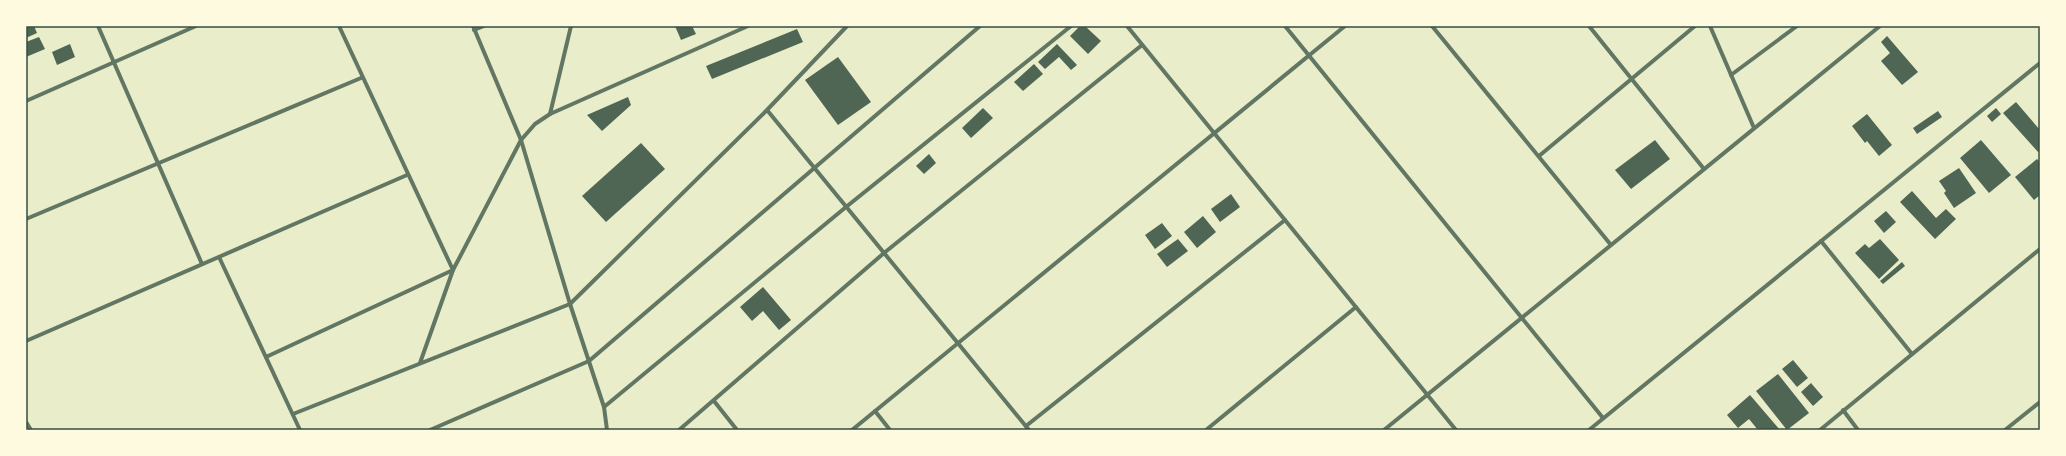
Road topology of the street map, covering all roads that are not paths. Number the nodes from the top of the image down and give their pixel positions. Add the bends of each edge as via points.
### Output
1 (98, 26) edge
2 (196, 26) edge
3 (338, 26) edge
4 (484, 26) edge
5 (571, 26) edge
6 (748, 26) edge
7 (847, 26) edge
8 (980, 26) edge
9 (1071, 26) edge
10 (1127, 26) edge
11 (1285, 26) edge
12 (1345, 26) edge
13 (1432, 26) edge
14 (1589, 26) edge
15 (1695, 26) edge
16 (1710, 26) edge
17 (1797, 26) edge
18 (1880, 26) edge
19 (474, 28) edge
20 (1142, 45) junction
21 (1309, 56) junction
22 (114, 62) junction
23 (2040, 63) edge
24 (1731, 75) junction
25 (362, 78) junction
26 (1631, 79) junction
27 (26, 101) edge
28 (767, 110) junction
29 (550, 114) junction
30 (1754, 128) junction
31 (1214, 133) junction
32 (521, 140) junction
33 (1539, 156) junction
34 (159, 164) junction
35 (815, 168) junction
36 (1704, 169) junction
37 (407, 175) junction
38 (846, 207) junction
39 (26, 219) edge
40 (1285, 220) junction
41 (1820, 242) junction
42 (1611, 245) junction
43 (2040, 249) edge
44 (884, 253) junction
45 (219, 257) junction
46 (202, 264) junction
47 (453, 270) junction
48 (570, 304) junction
49 (1356, 307) junction
50 (1522, 318) junction
51 (26, 341) edge
52 (958, 343) junction
53 (1912, 354) junction
54 (266, 357) junction
55 (589, 361) junction
56 (420, 363) junction
57 (1427, 395) junction
58 (714, 401) junction
59 (2040, 402) edge
60 (604, 407) junction
61 (1843, 410) junction
62 (875, 411) junction
63 (293, 414) junction
64 (1603, 418) junction
65 (26, 422) edge
66 (1028, 428) edge
67 (31, 430) edge
68 (300, 430) edge
69 (430, 430) edge
70 (607, 430) edge
71 (679, 430) edge
72 (737, 430) edge
73 (852, 430) edge
74 (890, 430) edge
75 (1206, 430) edge
76 (1384, 430) edge
77 (1456, 430) edge
78 (1589, 430) edge
79 (1820, 430) edge
80 (1858, 430) edge
81 (2005, 430) edge

1 - 22 street
2 - 22 street
3 - 25 street
4 - 19 street
5 - 29 street
6 - 29 street
7 - 28 street
8 - 35 street
9 - 38 street
10 - 20 street
11 - 21 street
12 - 21 street
13 - 33 street
14 - 26 street
15 - 26 street
16 - 24 street
17 - 24 street
18 - 30 street
19 - 32 street
20 - 31 street
20 - 44 street
21 - 31 street
21 - 50 street
22 - 27 street
22 - 34 street
23 - 41 street
24 - 30 street
25 - 34 street
25 - 37 street
26 - 33 street
26 - 36 street
28 - 35 street
28 - 48 street
29 - 32 street via 535,124
30 - 36 street
31 - 40 street
31 - 52 street
32 - 47 street
32 - 48 street
33 - 42 street
34 - 39 street
34 - 46 street
35 - 38 street
35 - 55 street
36 - 42 street
37 - 45 street
37 - 47 street
38 - 44 street
38 - 60 street
40 - 49 street
40 - 66 street
41 - 53 street
41 - 64 street
42 - 50 street
43 - 53 street
44 - 52 street
44 - 58 street
45 - 46 street
45 - 54 street
46 - 51 street
47 - 54 street
47 - 56 street
48 - 55 street
48 - 56 street
49 - 57 street
49 - 75 street
50 - 57 street
50 - 64 street
52 - 62 street
52 - 66 street
53 - 61 street
54 - 63 street
55 - 60 street
55 - 69 street
56 - 63 street
57 - 76 street
57 - 77 street
58 - 71 street
58 - 72 street
59 - 81 street
60 - 70 street
61 - 79 street
61 - 80 street
62 - 73 street
62 - 74 street
63 - 68 street
64 - 78 street
65 - 67 street

